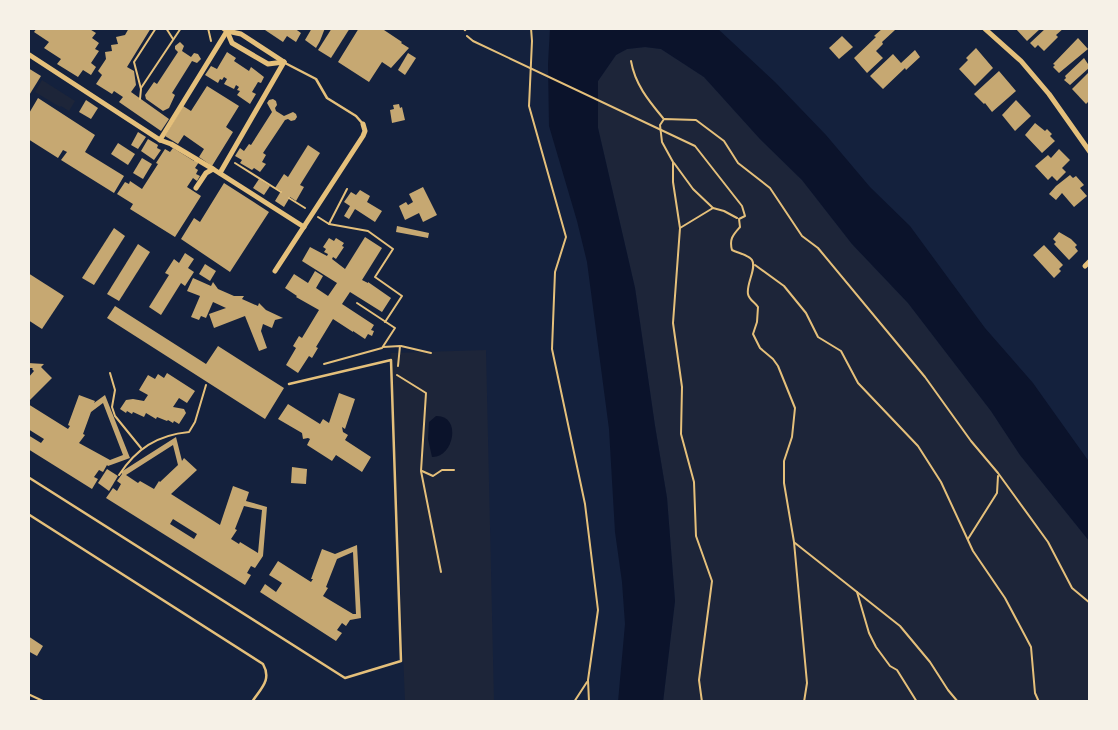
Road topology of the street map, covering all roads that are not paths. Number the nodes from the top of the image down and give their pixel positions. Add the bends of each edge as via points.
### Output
1 (984, 28) edge
2 (225, 30) edge
3 (28, 54) edge
4 (284, 62) junction
5 (363, 124) joint
6 (160, 140) junction
7 (1090, 152) edge
8 (214, 169) junction
9 (220, 173) junction
10 (196, 188) dead end
11 (304, 227) junction
12 (275, 271) dead end
13 (289, 384) dead end
14 (28, 477) edge
15 (28, 514) edge
16 (252, 702) edge

1 - 7 street via 1021,61
2 - 4 street via 242,34
2 - 4 street via 232,43 268,64
2 - 6 street
3 - 6 street
4 - 5 lane via 316,79 327,97
4 - 9 street
5 - 11 street via 363,136
6 - 8 street
8 - 9 street
8 - 10 street
9 - 11 street
11 - 12 street
13 - 14 lane via 391,360 401,662 345,678
15 - 16 lane via 263,664 267,678

